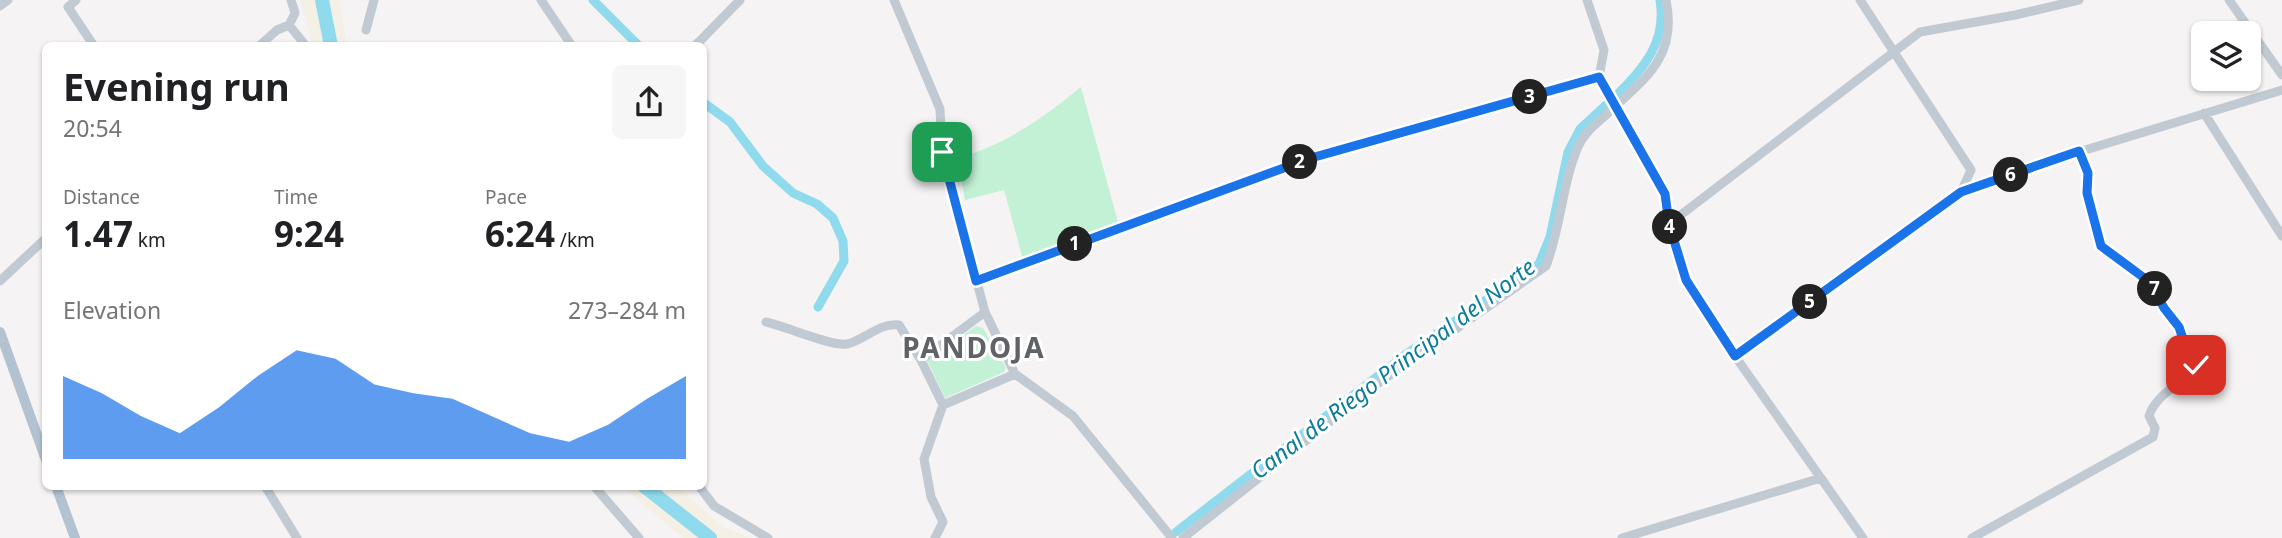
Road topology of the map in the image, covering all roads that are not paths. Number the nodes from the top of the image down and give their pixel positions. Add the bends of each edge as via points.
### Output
1 (8, 0) edge
2 (76, 0) edge
3 (292, 0) edge
4 (374, 0) edge
5 (541, 0) edge
6 (740, 0) edge
7 (894, 0) edge
8 (1587, 0) edge
9 (1666, 0) edge
10 (1860, 0) edge
11 (2079, 0) edge
12 (2229, 0) edge
13 (0, 6) edge
14 (289, 25) junction
15 (366, 30) dead end
16 (91, 42) edge
17 (264, 42) edge
18 (303, 42) edge
19 (569, 42) edge
20 (699, 42) edge
21 (1893, 49) junction
22 (2282, 75) edge
23 (1599, 77) junction
24 (2282, 90) edge
25 (1614, 107) junction
26 (2204, 113) junction
27 (2079, 151) junction
28 (1961, 192) junction
29 (1669, 224) junction
30 (2282, 236) edge
31 (42, 242) edge
32 (0, 281) edge
33 (976, 281) junction
34 (985, 312) junction
35 (766, 322) dead end
36 (0, 332) edge
37 (1735, 356) junction
38 (4, 359) edge
39 (921, 360) junction
40 (1015, 373) junction
41 (943, 405) junction
42 (42, 450) edge
43 (1821, 478) junction
44 (57, 490) edge
45 (267, 490) edge
46 (597, 490) edge
47 (702, 490) edge
48 (75, 538) edge
49 (297, 538) edge
50 (639, 538) edge
51 (768, 538) edge
52 (936, 538) edge
53 (1172, 538) edge
54 (1183, 538) edge
55 (1622, 538) edge
56 (1863, 538) edge
57 (1972, 538) edge

1 - 13 street
2 - 16 street via 68,8
3 - 14 street via 295,13
4 - 15 street
5 - 19 street
6 - 20 street
7 - 33 street via 940,109 942,152
8 - 23 street via 1604,50
9 - 25 street via 1668,43 1648,76
10 - 21 street
11 - 21 street via 1920,32
12 - 22 street
14 - 17 street
14 - 18 street
21 - 28 street via 1971,170
21 - 29 street
23 - 25 street
23 - 33 street via 1311,158
24 - 26 street
25 - 29 street via 1665,194
25 - 54 street via 1584,135 1577,150 1546,266 1380,382
26 - 27 street
26 - 30 street
27 - 28 street
27 - 57 street via 2088,173 2096,237 2101,246 2151,283 2196,365 2151,406 2148,416 2155,428 2153,437
28 - 37 street
29 - 37 street via 1686,280
31 - 32 street
33 - 34 street
34 - 39 street
34 - 40 street
35 - 39 street via 834,345 849,344 883,325 899,325
36 - 38 main road
37 - 43 street
38 - 42 main road
39 - 41 street
40 - 41 street
40 - 53 street via 1073,415
41 - 52 street via 924,459 943,522
43 - 55 street
43 - 56 street
44 - 48 main road
45 - 49 street
46 - 50 street
47 - 51 street via 714,506

